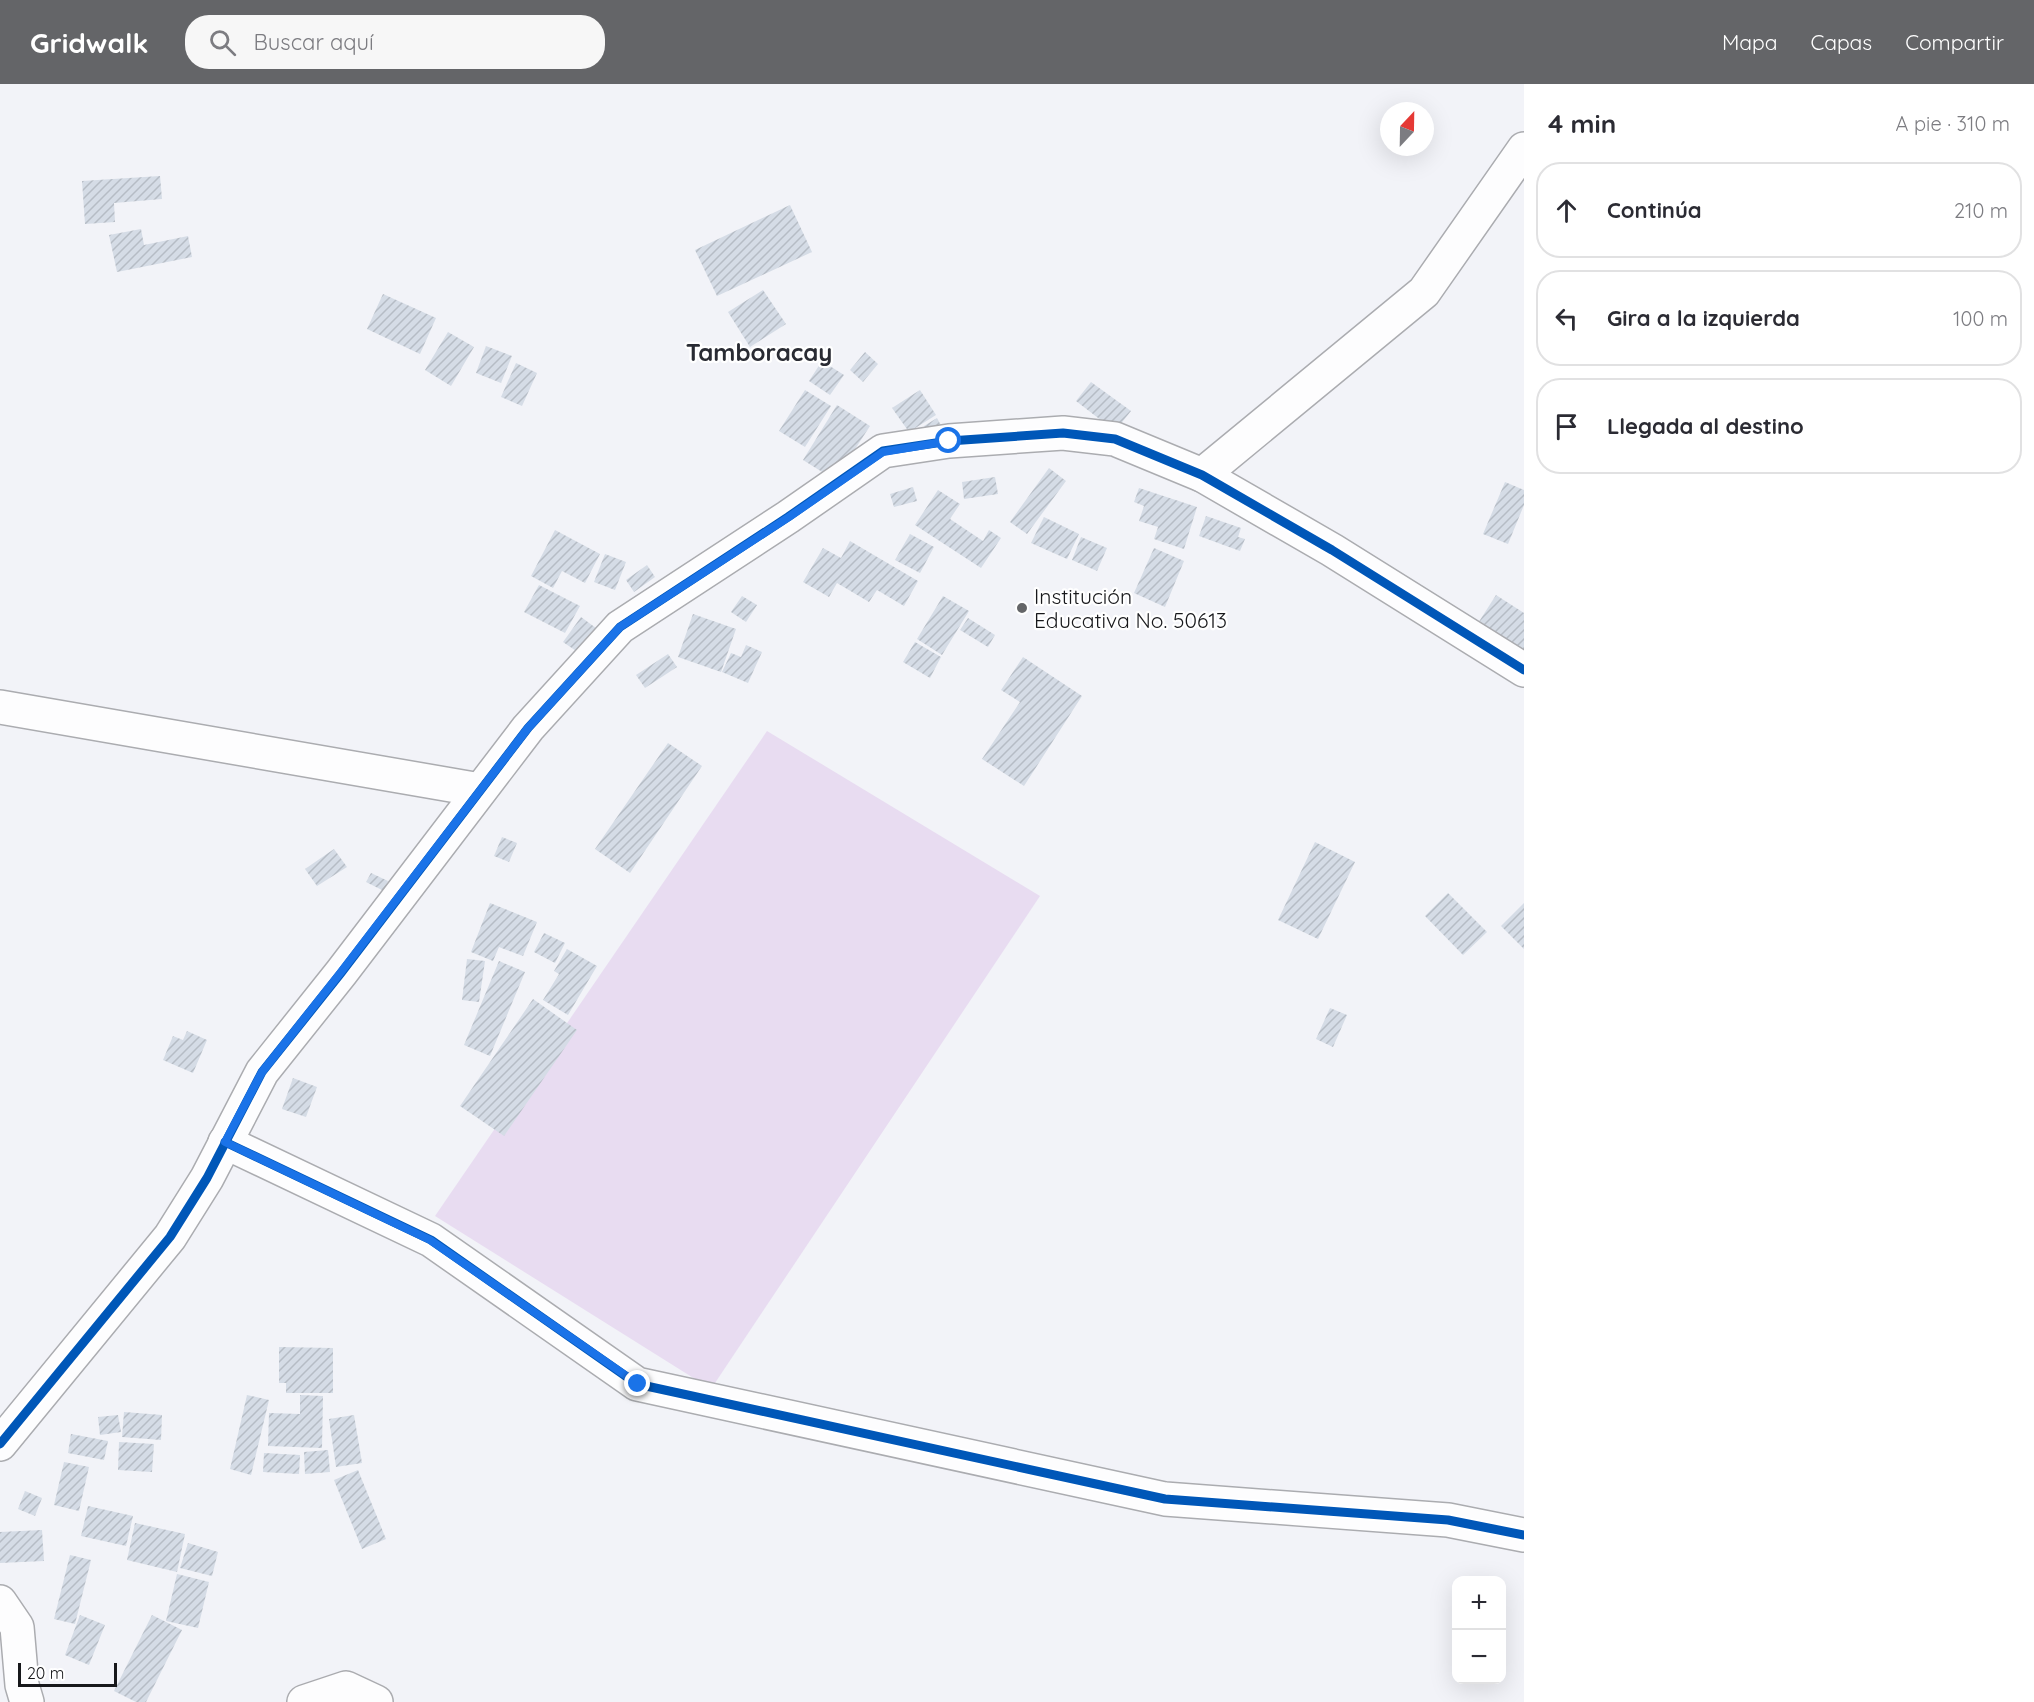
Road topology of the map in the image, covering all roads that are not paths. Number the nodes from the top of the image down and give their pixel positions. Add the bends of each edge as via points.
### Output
1 (1524, 149) edge
2 (1202, 475) junction
3 (1524, 670) edge
4 (0, 707) edge
5 (480, 790) junction
6 (225, 1142) junction
7 (0, 1444) edge
8 (1524, 1535) edge
9 (0, 1602) edge
10 (27, 1702) edge
11 (304, 1702) edge
12 (376, 1702) edge

1 - 2 street via 1424,292
2 - 3 street via 1332,550
2 - 5 street via 1115,439 1063,433 949,441 883,452 620,627 528,728
4 - 5 street
5 - 6 street via 262,1072
6 - 7 street via 170,1237
6 - 8 street via 430,1240 638,1384 1165,1499 1448,1520
9 - 10 street via 17,1627
11 - 12 street via 346,1688

